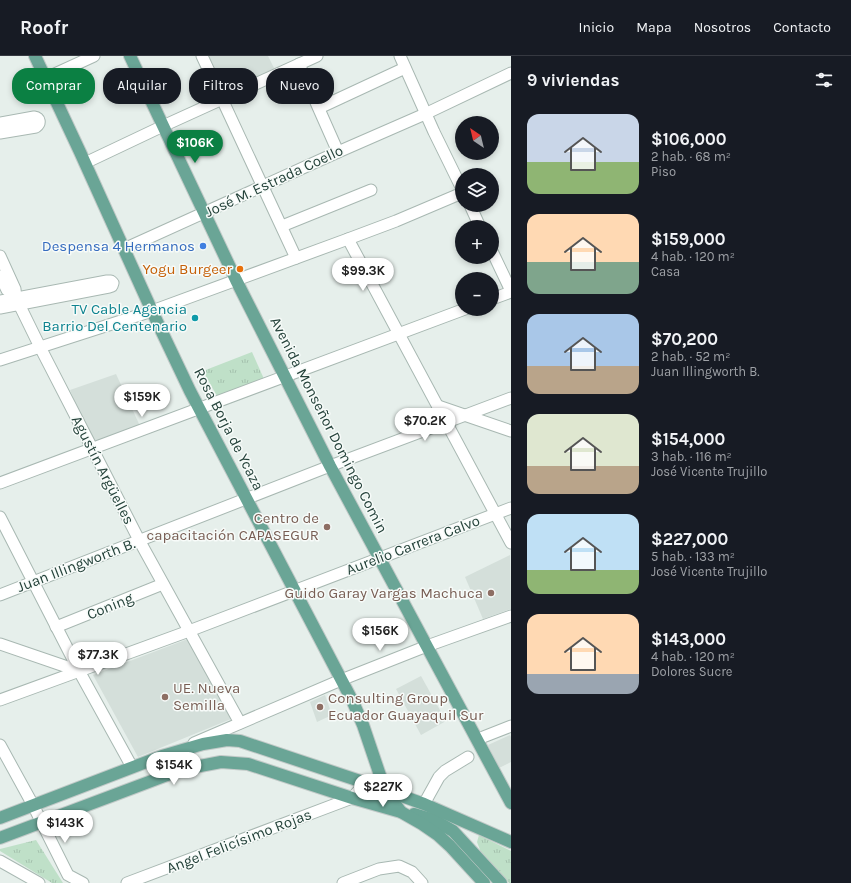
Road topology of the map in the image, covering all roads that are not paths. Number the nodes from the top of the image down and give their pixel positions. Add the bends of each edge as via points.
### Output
1 (36, 56) edge
2 (94, 56) edge
3 (130, 56) edge
4 (202, 56) edge
5 (317, 56) edge
6 (400, 56) edge
7 (299, 64) junction
8 (41, 68) edge
9 (68, 68) edge
10 (208, 68) edge
11 (405, 68) junction
12 (511, 73) edge
13 (258, 83) edge
14 (58, 104) edge
15 (211, 104) edge
16 (224, 104) edge
17 (319, 108) junction
18 (425, 114) junction
19 (0, 124) edge
20 (163, 126) junction
21 (0, 133) edge
22 (338, 152) junction
23 (85, 163) junction
24 (455, 175) edge
25 (263, 186) junction
26 (371, 190) dead end
27 (455, 196) edge
28 (204, 213) junction
29 (282, 226) junction
30 (348, 239) junction
31 (124, 249) junction
32 (0, 256) edge
33 (296, 258) junction
34 (498, 264) edge
35 (0, 276) edge
36 (236, 280) junction
37 (511, 291) edge
38 (499, 296) edge
39 (0, 301) edge
40 (18, 301) junction
41 (0, 308) edge
42 (152, 311) junction
43 (455, 313) edge
44 (399, 334) junction
45 (40, 347) junction
46 (0, 360) edge
47 (285, 376) junction
48 (511, 398) edge
49 (438, 406) junction
50 (199, 408) junction
51 (465, 415) junction
52 (446, 422) junction
53 (511, 431) edge
54 (92, 448) junction
55 (330, 466) junction
56 (0, 483) edge
57 (247, 499) junction
58 (511, 508) edge
59 (495, 513) junction
60 (0, 517) edge
61 (139, 540) junction
62 (511, 543) edge
63 (380, 558) junction
64 (33, 582) junction
65 (163, 584) junction
66 (294, 590) junction
67 (0, 594) edge
68 (511, 616) edge
69 (56, 627) junction
70 (189, 631) junction
71 (0, 644) edge
72 (427, 646) junction
73 (79, 671) junction
74 (341, 680) junction
75 (0, 700) edge
76 (240, 723) junction
77 (511, 726) edge
78 (478, 739) junction
79 (0, 745) edge
80 (162, 756) junction
81 (468, 757) dead end
82 (132, 767) junction
83 (363, 782) junction
84 (385, 790) junction
85 (352, 798) junction
86 (511, 803) edge
87 (424, 804) junction
88 (33, 805) junction
89 (401, 812) junction
90 (0, 818) edge
91 (42, 823) junction
92 (0, 838) edge
93 (511, 842) edge
94 (0, 861) edge
95 (39, 883) edge
96 (82, 883) edge
97 (127, 883) edge
98 (343, 883) edge
99 (422, 883) edge
100 (484, 883) edge
101 (501, 883) edge

1 - 8 main road, Rosa Borja de Ycaza
2 - 9 street
3 - 20 main road, Avenida Monseñor Domingo Comin
4 - 10 street
5 - 7 street
6 - 11 street
7 - 13 street
7 - 17 street
11 - 17 street
11 - 18 street
12 - 18 street, José M. Estrada Coello
14 - 23 main road, Rosa Borja de Ycaza
15 - 20 street
16 - 25 street
17 - 22 street
18 - 22 street, José M. Estrada Coello
18 - 24 street
19 - 21 street via 34,117 40,122 36,127
20 - 23 street
20 - 28 main road, Avenida Monseñor Domingo Comin
22 - 25 street, José M. Estrada Coello
23 - 31 main road, Rosa Borja de Ycaza
25 - 28 street, José M. Estrada Coello
25 - 29 street
26 - 29 street
27 - 30 street
28 - 31 street, José M. Estrada Coello
28 - 36 main road, Avenida Monseñor Domingo Comin
29 - 33 street
30 - 33 street
30 - 44 street
31 - 42 main road, Rosa Borja de Ycaza
32 - 40 street, Agustín Argüelles
33 - 36 street
34 - 37 street
35 - 40 street, Agustín Argüelles via 7,290
36 - 42 street
36 - 47 main road, Avenida Monseñor Domingo Comin
37 - 38 street
39 - 40 street
40 - 40 street via 112,286 113,283 110,281
40 - 41 street
40 - 45 street, Agustín Argüelles
42 - 45 street
42 - 50 main road, Rosa Borja de Ycaza
43 - 44 street
44 - 47 street
44 - 49 street
45 - 46 street
45 - 54 street, Agustín Argüelles
47 - 50 street
47 - 55 main road, Avenida Monseñor Domingo Comin
48 - 51 street, Juan Illingworth B.
49 - 51 street
49 - 52 street
50 - 54 street
50 - 57 main road, Rosa Borja de Ycaza
51 - 52 street, Juan Illingworth B.
51 - 53 street
52 - 55 street, Juan Illingworth B.
52 - 59 street
54 - 56 street
54 - 61 street, Agustín Argüelles
55 - 57 street, Juan Illingworth B.
55 - 63 main road, Avenida Monseñor Domingo Comin
57 - 61 street, Juan Illingworth B.
57 - 66 main road, Rosa Borja de Ycaza
58 - 59 street, Aurelio Carrera Calvo
59 - 62 street
59 - 63 street, Aurelio Carrera Calvo
60 - 64 street
61 - 64 street, Juan Illingworth B.
61 - 65 street, Agustín Argüelles
63 - 66 street, Aurelio Carrera Calvo
63 - 72 main road, Avenida Monseñor Domingo Comin
64 - 67 street, Juan Illingworth B.
64 - 69 street
65 - 69 street, Coning
65 - 70 street, Agustín Argüelles
66 - 70 street, Aurelio Carrera Calvo
66 - 74 main road, Rosa Borja de Ycaza
68 - 72 street
69 - 73 street
70 - 73 street, Aurelio Carrera Calvo
70 - 76 street, Agustín Argüelles
71 - 73 street
72 - 74 street
72 - 78 main road, Avenida Monseñor Domingo Comin
73 - 75 street, Aurelio Carrera Calvo
73 - 82 street
74 - 76 street
74 - 84 main road, Rosa Borja de Ycaza via 363,724
76 - 80 street
77 - 78 street
78 - 86 main road, Avenida Monseñor Domingo Comin
79 - 88 street
80 - 82 main road
80 - 83 main road via 203,744 227,740 240,741
81 - 87 street via 439,777
82 - 88 main road
83 - 84 main road
83 - 85 street via 360,790
84 - 87 main road
84 - 89 main road, Rosa Borja de Ycaza
85 - 89 main road
85 - 91 main road via 248,764 222,762 178,772
85 - 97 street, Angel Felicísimo Rojas
87 - 93 main road
88 - 90 main road
88 - 91 street
89 - 100 main road via 438,835
89 - 101 main road via 434,820 453,831
91 - 92 main road
91 - 96 street via 68,875
94 - 95 street
98 - 99 street via 379,869 399,866 412,872

